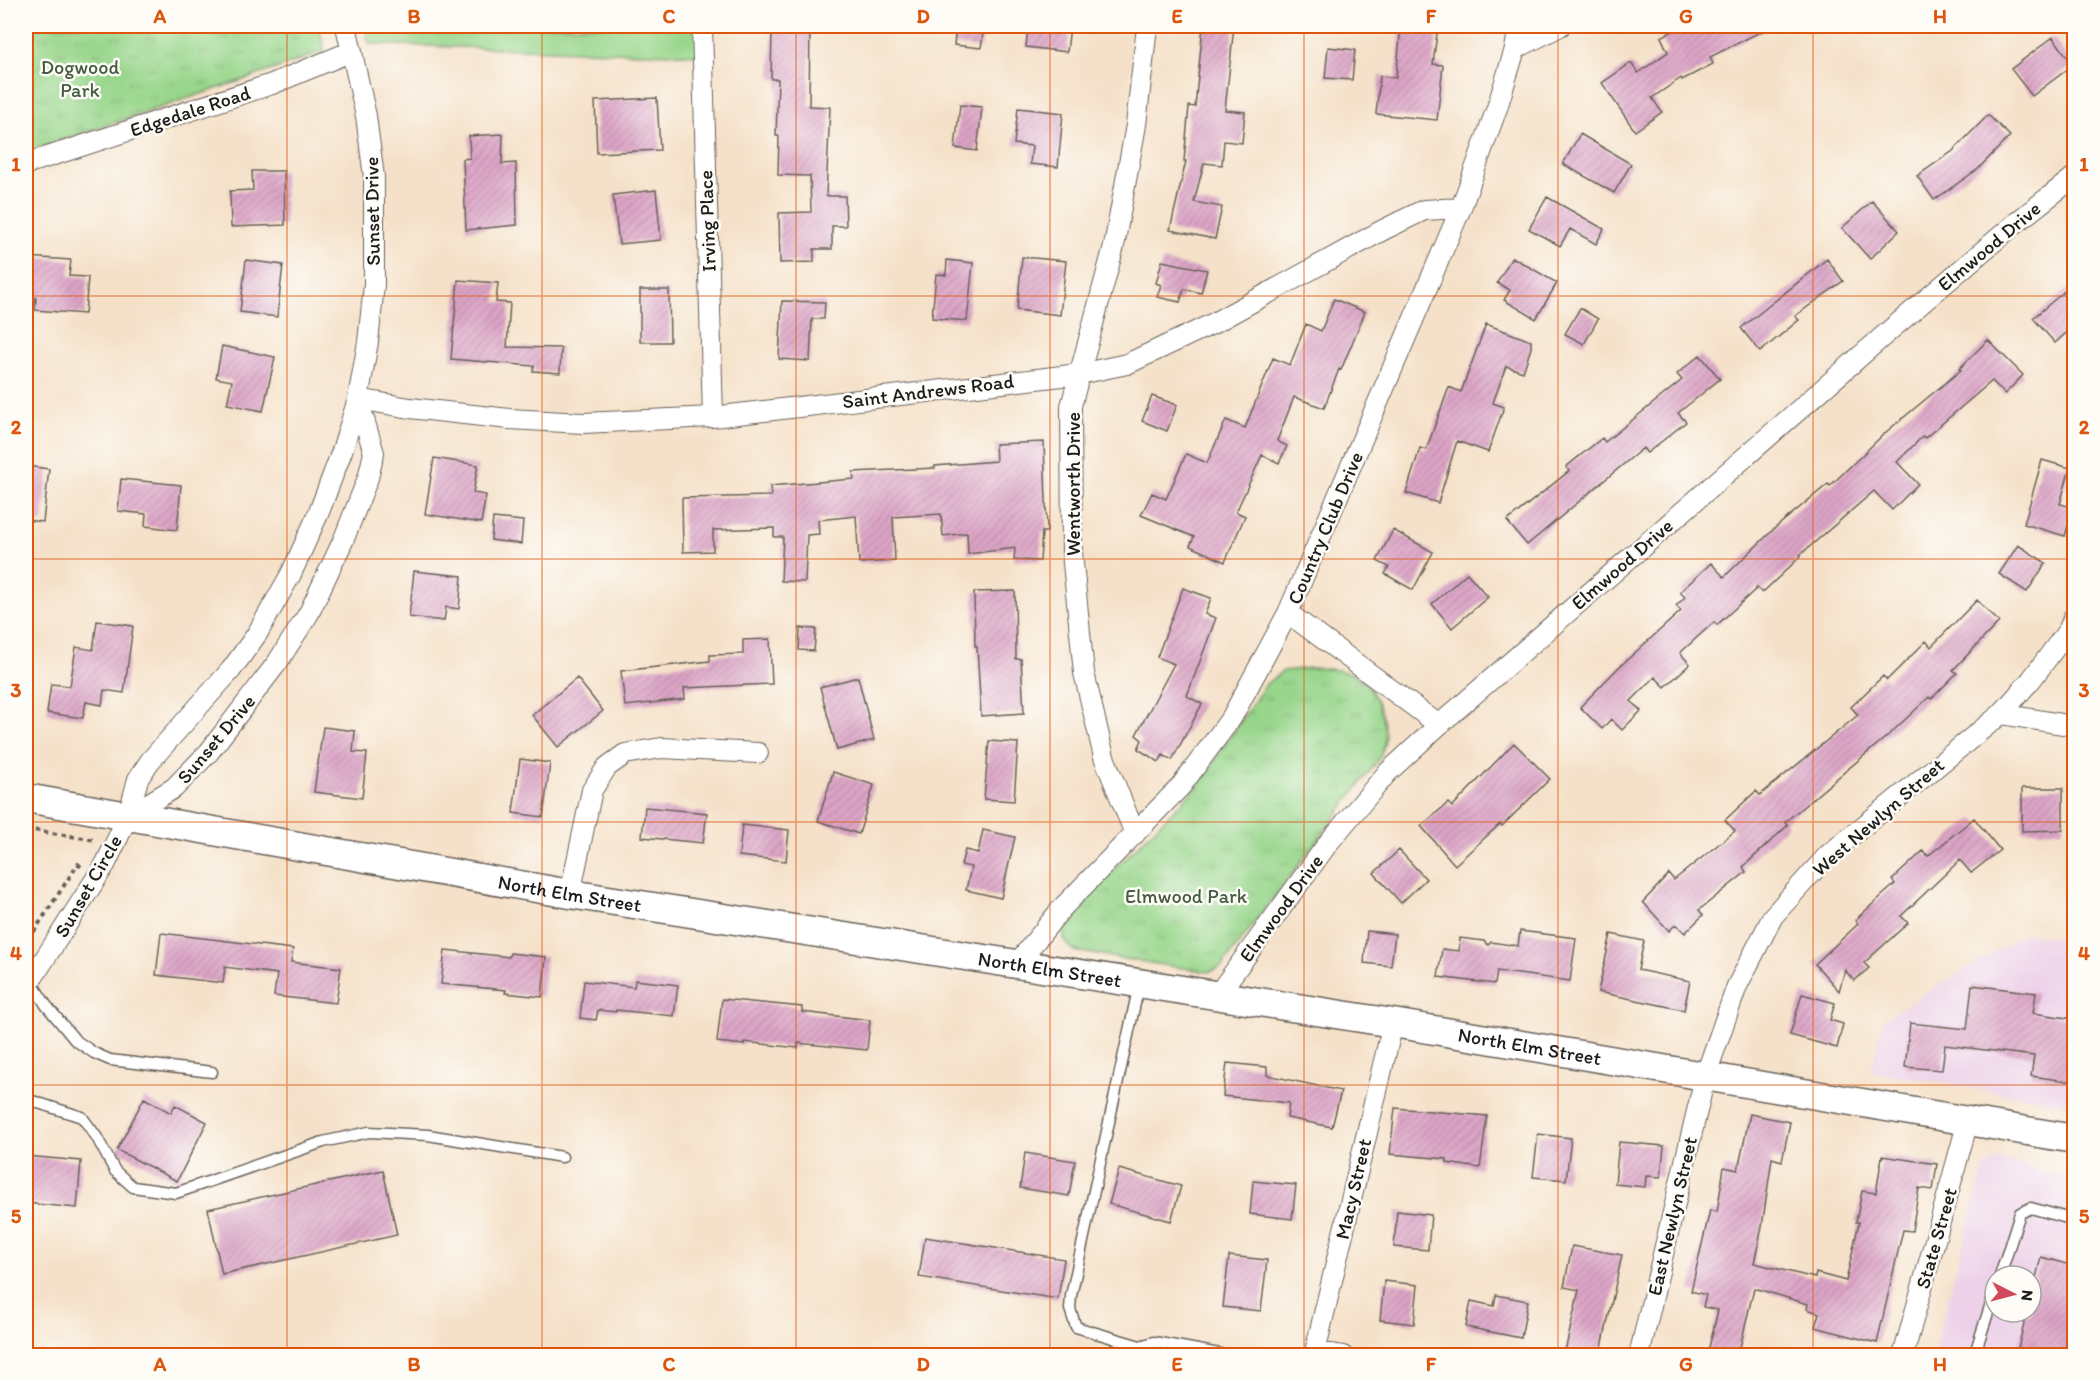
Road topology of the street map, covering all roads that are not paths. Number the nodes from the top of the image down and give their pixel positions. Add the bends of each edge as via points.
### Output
1 (346, 26) edge
2 (702, 26) edge
3 (1147, 26) edge
4 (1519, 26) edge
5 (1560, 26) edge
6 (1515, 49) junction
7 (352, 51) junction
8 (26, 164) edge
9 (2074, 177) edge
10 (1461, 208) junction
11 (1079, 374) junction
12 (358, 399) junction
13 (713, 417) junction
14 (1288, 612) junction
15 (2074, 616) edge
16 (2001, 714) junction
17 (1439, 725) junction
18 (2074, 726) edge
19 (758, 753) dead end
20 (26, 798) edge
21 (128, 816) junction
22 (1135, 834) junction
23 (570, 894) junction
24 (1016, 965) junction
25 (28, 982) edge
26 (1139, 985) junction
27 (1216, 997) junction
28 (1393, 1023) junction
29 (212, 1071) dead end
30 (1706, 1077) junction
31 (26, 1099) edge
32 (1968, 1121) junction
33 (2074, 1139) edge
34 (562, 1157) dead end
35 (2074, 1220) edge
36 (2004, 1264) edge
37 (1984, 1324) edge
38 (1139, 1351) edge
39 (1315, 1353) edge
40 (1230, 1356) edge
41 (1343, 1356) edge
42 (1639, 1356) edge
43 (1903, 1356) edge
44 (1974, 1356) edge

1 - 7 street, Sunset Drive
2 - 13 street, Irving Place
3 - 11 street, Wentworth Drive via 1136,125 1114,246
4 - 6 street, Country Club Drive
5 - 6 street
6 - 10 street, Country Club Drive
7 - 8 street, Edgedale Road via 272,84
7 - 12 street, Sunset Drive via 374,177 374,285
9 - 17 street, Elmwood Drive via 1889,331
10 - 11 street, Saint Andrews Road via 1424,210 1212,324 1126,364
10 - 14 street, Country Club Drive
11 - 13 street, Saint Andrews Road
11 - 22 street, Wentworth Drive via 1071,406 1072,553 1084,673 1104,758
12 - 13 street, Saint Andrews Road via 410,408 572,423
12 - 21 street, Sunset Drive via 323,502 291,574 231,670 150,761 138,779
12 - 21 street, Sunset Drive via 374,453 344,541 309,613 278,663 209,752 174,788
14 - 17 street
14 - 22 street, Country Club Drive via 1232,717 1181,786
15 - 16 street, West Newlyn Street via 2031,680
16 - 18 street
16 - 30 street, West Newlyn Street via 1828,855 1773,916 1737,986
17 - 27 street, Elmwood Drive via 1387,773 1329,842
19 - 23 street via 661,748 625,754 607,767 592,790
20 - 21 main road, North Elm Street
21 - 23 main road, North Elm Street
21 - 25 street, Sunset Circle via 106,863
22 - 24 street, Country Club Drive via 1062,908
23 - 24 main road, North Elm Street
24 - 26 main road, North Elm Street
25 - 29 lane via 75,1040 94,1053 110,1060
26 - 27 main road, North Elm Street
26 - 38 lane via 1070,1309 1076,1327
27 - 28 main road, North Elm Street
28 - 30 main road, North Elm Street
28 - 39 street, Macy Street
30 - 32 main road, North Elm Street
30 - 42 street, East Newlyn Street
31 - 34 lane via 82,1117 115,1171 133,1187 176,1193 323,1142 369,1132 428,1135
32 - 33 main road, North Elm Street
32 - 43 street, State Street
35 - 36 lane via 2031,1208 2020,1213
37 - 44 lane
38 - 40 lane via 1154,1342
39 - 41 street

